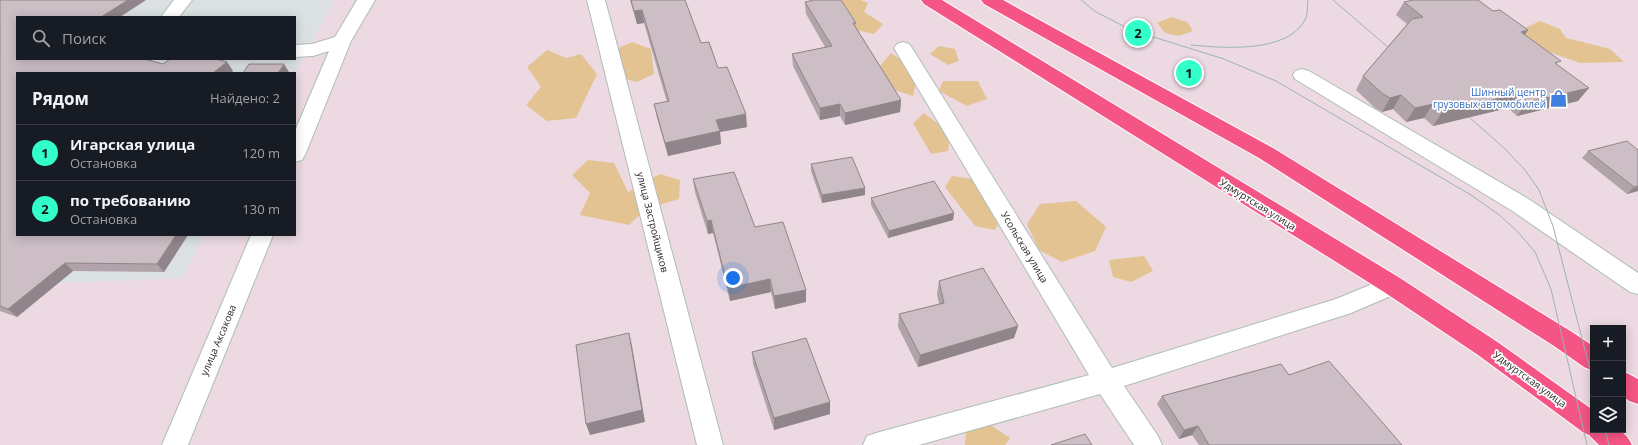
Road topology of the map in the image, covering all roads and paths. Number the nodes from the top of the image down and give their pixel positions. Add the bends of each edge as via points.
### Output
1 (183, 0) edge
2 (366, 0) edge
3 (596, 0) edge
4 (930, 0) edge
5 (990, 0) edge
6 (171, 16) edge
7 (342, 41) junction
8 (904, 48) dead end
9 (296, 51) edge
10 (1302, 75) dead end
11 (296, 153) edge
12 (262, 236) edge
13 (1636, 281) edge
14 (1392, 285) junction
15 (1590, 358) edge
16 (1106, 381) junction
17 (1626, 384) edge
18 (1638, 393) edge
19 (1590, 422) edge
20 (1604, 433) edge
21 (175, 445) edge
22 (710, 445) edge
23 (876, 445) edge
24 (1149, 445) edge
25 (1619, 445) edge

1 - 6 street
2 - 7 street
3 - 22 street, улица Застройщиков
4 - 14 main road, Удмуртская улица
5 - 15 main road via 1266,153
7 - 9 street via 313,50
7 - 11 street
8 - 16 street, Усольская улица
10 - 13 street via 1520,204
12 - 21 street, улица Аксакова
14 - 16 street via 1343,306
14 - 19 main road, Удмуртская улица via 1487,348
16 - 23 street
16 - 24 street, Усольская улица
17 - 18 main road
20 - 25 main road, Удмуртская улица

